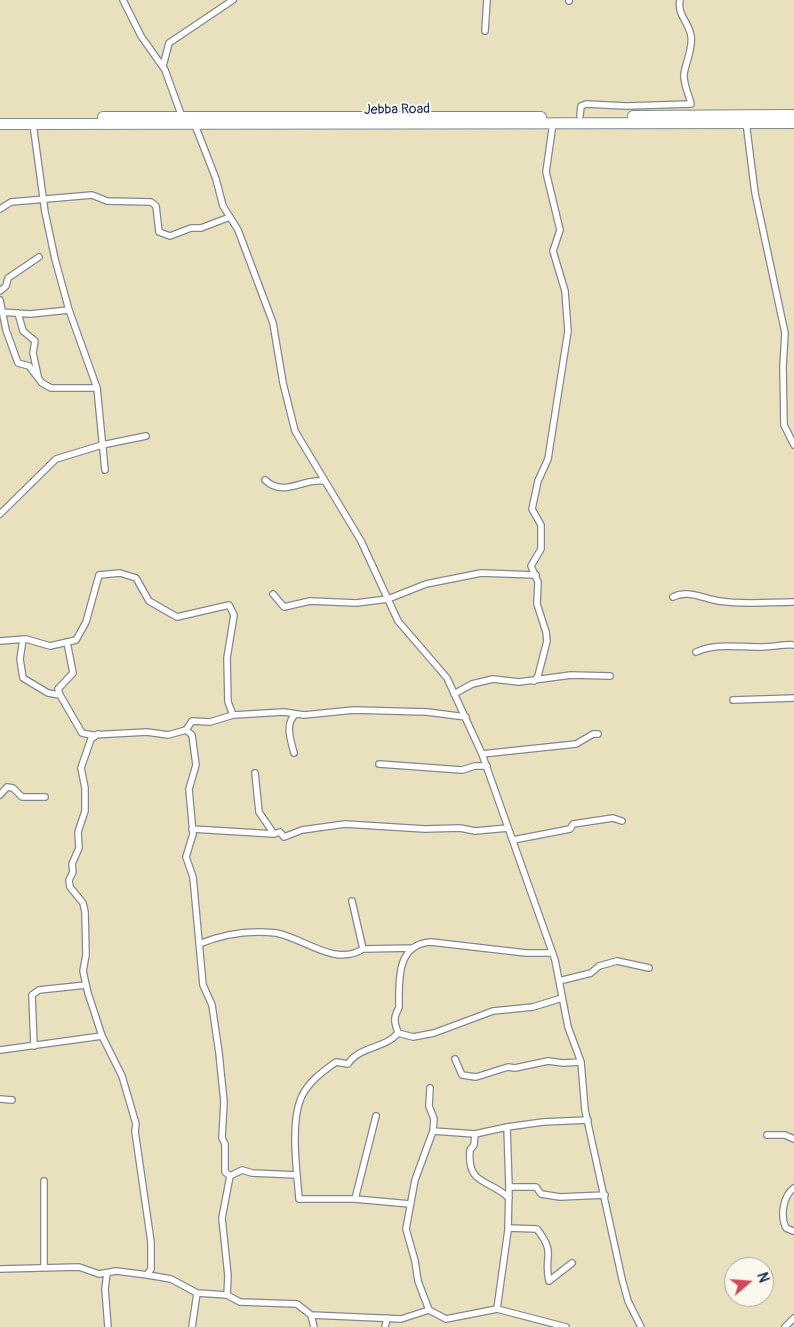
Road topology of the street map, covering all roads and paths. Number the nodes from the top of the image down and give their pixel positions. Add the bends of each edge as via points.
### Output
1 (123, 0) edge
2 (233, 0) edge
3 (487, 0) edge
4 (680, 0) edge
5 (484, 31) dead end
6 (163, 66) junction
7 (794, 115) edge
8 (580, 116) junction
9 (182, 117) junction
10 (0, 118) edge
11 (746, 122) junction
12 (794, 123) edge
13 (0, 124) edge
14 (33, 124) junction
15 (553, 124) junction
16 (195, 125) junction
17 (44, 201) junction
18 (0, 209) edge
19 (230, 217) junction
20 (39, 257) dead end
21 (0, 291) edge
22 (0, 300) edge
23 (69, 310) junction
24 (1, 312) edge
25 (18, 313) junction
26 (40, 380) junction
27 (97, 388) junction
28 (146, 436) dead end
29 (102, 445) junction
30 (794, 445) edge
31 (105, 470) dead end
32 (265, 480) dead end
33 (324, 481) junction
34 (0, 514) edge
35 (536, 575) junction
36 (273, 594) dead end
37 (673, 597) dead end
38 (388, 599) junction
39 (794, 602) edge
40 (23, 639) junction
41 (0, 641) edge
42 (67, 642) junction
43 (794, 645) edge
44 (696, 652) dead end
45 (540, 669) junction
46 (610, 676) dead end
47 (549, 678) junction
48 (534, 681) junction
49 (454, 694) junction
50 (60, 695) junction
51 (794, 698) edge
52 (732, 700) dead end
53 (296, 714) junction
54 (233, 715) junction
55 (466, 717) junction
56 (186, 730) junction
57 (98, 734) junction
58 (598, 734) dead end
59 (294, 753) dead end
60 (482, 754) junction
61 (379, 764) dead end
62 (487, 766) junction
63 (255, 773) dead end
64 (0, 795) edge
65 (45, 797) dead end
66 (622, 821) dead end
67 (508, 828) junction
68 (192, 829) junction
69 (274, 834) junction
70 (513, 840) junction
71 (352, 901) dead end
72 (200, 944) junction
73 (412, 948) junction
74 (363, 949) junction
75 (552, 953) junction
76 (648, 968) dead end
77 (559, 981) junction
78 (86, 985) junction
79 (562, 998) junction
80 (398, 1033) junction
81 (102, 1036) junction
82 (34, 1046) junction
83 (0, 1050) edge
84 (455, 1060) dead end
85 (581, 1062) junction
86 (430, 1088) dead end
87 (0, 1099) edge
88 (12, 1100) dead end
89 (376, 1116) dead end
90 (588, 1120) junction
91 (507, 1127) junction
92 (433, 1131) junction
93 (475, 1134) junction
94 (767, 1135) dead end
95 (794, 1139) edge
96 (297, 1175) junction
97 (230, 1176) junction
98 (44, 1182) dead end
99 (510, 1187) junction
100 (794, 1188) edge
101 (605, 1195) junction
102 (509, 1198) junction
103 (355, 1199) junction
104 (410, 1204) junction
105 (508, 1228) junction
106 (793, 1231) dead end
107 (572, 1264) dead end
108 (44, 1267) junction
109 (0, 1269) edge
110 (106, 1273) junction
111 (146, 1275) junction
112 (197, 1293) junction
113 (227, 1295) junction
114 (497, 1309) junction
115 (429, 1310) junction
116 (311, 1315) junction
117 (387, 1318) junction
118 (794, 1318) edge
119 (108, 1327) edge
120 (192, 1327) edge
121 (314, 1327) edge
122 (385, 1327) edge
123 (565, 1327) edge
124 (641, 1327) edge
125 (785, 1327) edge

1 - 6 street via 141,36
2 - 6 street via 169,43
3 - 5 street
4 - 8 street via 681,14 691,36 692,47 684,76 691,104 586,104 581,106
6 - 9 street
7 - 8 highway
8 - 9 highway
9 - 10 highway
11 - 12 highway, Jebba Road
11 - 15 highway, Jebba Road
11 - 30 street via 755,193 785,333 782,367 784,425
13 - 14 highway, Jebba Road
14 - 16 highway, Jebba Road
14 - 17 street
15 - 16 highway, Jebba Road
15 - 35 street via 546,172 560,230 554,251 565,291 568,331 548,459 538,480 532,509 541,525 541,549 531,566
16 - 19 street via 216,179 222,206
17 - 18 street via 11,202
17 - 19 street via 92,195 108,201 151,202 156,206 159,232 170,236
17 - 23 street
19 - 33 street via 248,253 273,323 294,431
20 - 21 street via 8,278
22 - 24 street
23 - 25 street
23 - 27 street
24 - 25 street
24 - 26 street via 18,363 29,366
25 - 26 street via 23,331 35,341 33,353
26 - 27 street via 51,388
27 - 29 street
28 - 29 street
29 - 31 street
29 - 34 street via 56,459
32 - 33 street via 281,489 315,480
33 - 38 street via 361,541
35 - 38 street via 481,573 426,584
35 - 45 street via 537,604 546,632
36 - 38 street via 284,607 310,601 356,603
37 - 39 street via 680,593 754,604
38 - 49 street via 398,621 440,668
40 - 41 street
40 - 42 street via 50,646
40 - 50 street via 20,659 23,678 48,693
42 - 50 street via 73,673 58,689
42 - 54 street via 76,640 86,622 99,576 120,572 136,578 149,601 177,617 229,605 234,615 227,658 228,702
43 - 44 street via 712,645
45 - 47 street
45 - 48 street
46 - 47 street
47 - 48 street
48 - 49 street via 493,679 472,684
49 - 55 street
50 - 57 street via 82,733
51 - 52 street
53 - 54 street
53 - 55 street via 354,710 427,712
53 - 59 street via 289,727
54 - 56 street via 210,722 192,721
55 - 60 street
56 - 57 street via 168,735 147,732
56 - 68 street via 192,735 196,765 189,789
57 - 78 street via 91,739 81,768 85,811 78,832 80,848 68,880 85,912 83,970
58 - 60 street via 576,744
60 - 62 street
61 - 62 street via 462,770
62 - 67 street
63 - 69 street via 259,812
64 - 65 street via 13,788 22,797
66 - 70 street via 613,818 582,822 573,824 570,829
67 - 69 street via 474,831 345,824 302,830 284,837 280,832
67 - 70 street
68 - 69 street
68 - 72 street via 186,857 194,877
70 - 75 street
71 - 74 street
72 - 74 street via 224,936 276,933 312,948 338,954 350,956
72 - 97 street via 203,985 212,1005 219,1053 224,1102 222,1138 225,1172
73 - 74 street
73 - 75 street via 431,942
73 - 80 street via 402,964 399,1010 394,1018
75 - 77 street
76 - 77 street via 617,961 599,966 590,973
77 - 79 street
78 - 81 street
78 - 82 street via 39,990 32,995
79 - 80 street via 533,1008 493,1011 420,1036
79 - 85 street via 568,1027
80 - 96 street via 392,1040 353,1055 348,1064 336,1062 316,1076 306,1090 301,1099 295,1135
81 - 82 street
81 - 111 street via 122,1076 136,1124 151,1242 151,1269
82 - 83 street
84 - 85 street via 462,1075 476,1077 548,1061
85 - 90 street
86 - 92 street
87 - 88 street
89 - 103 street
90 - 91 street
90 - 101 street
91 - 93 street
91 - 99 street
92 - 93 street
92 - 104 street via 422,1157
93 - 102 street via 470,1154 473,1175 479,1181 498,1188
94 - 95 street via 785,1134
96 - 97 street via 242,1170
96 - 103 street via 299,1199
97 - 113 street via 222,1218
98 - 108 street
99 - 101 street via 536,1187 542,1194 560,1197
99 - 102 street
100 - 106 street via 788,1195 783,1214 786,1228
101 - 124 street via 624,1289
102 - 105 street
103 - 104 street
104 - 115 street via 406,1229 418,1281
105 - 107 street via 537,1229 550,1250 549,1282
105 - 114 street
108 - 109 street
108 - 110 street via 79,1267
110 - 111 street
110 - 119 street
111 - 112 street via 170,1279
112 - 113 street
112 - 120 street
113 - 116 street via 240,1302 297,1304
114 - 115 street via 446,1319
114 - 123 street
115 - 117 street via 401,1319
116 - 117 street
116 - 121 street
117 - 122 street
118 - 125 street

